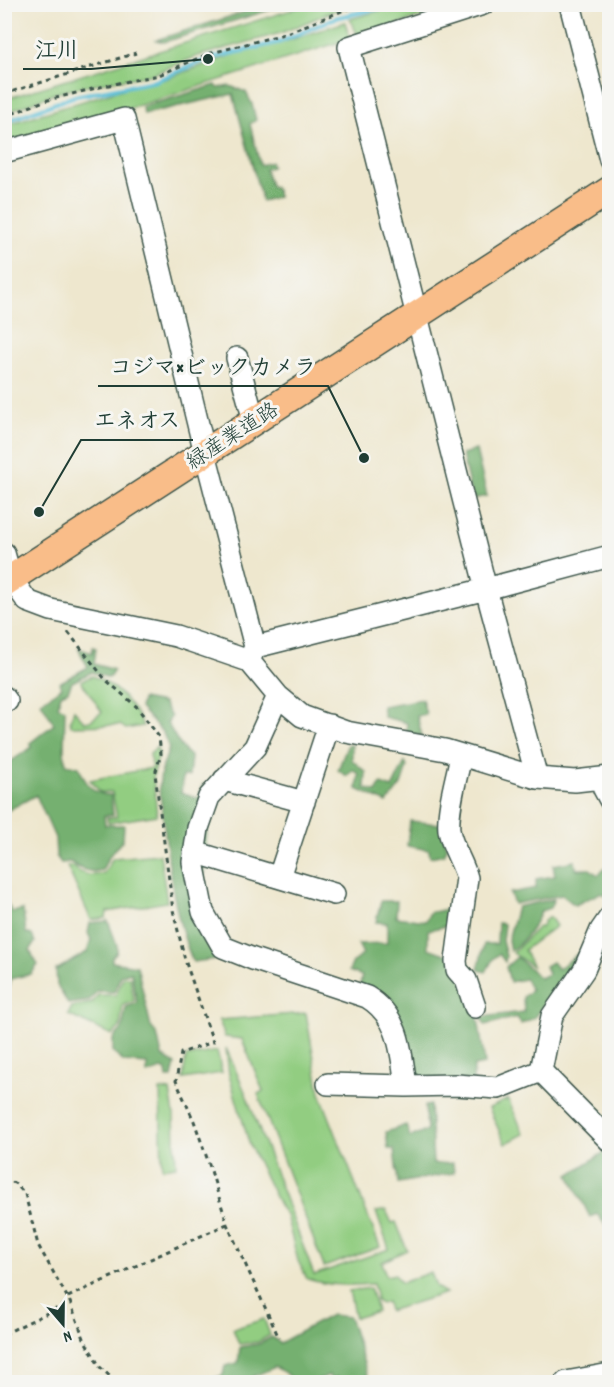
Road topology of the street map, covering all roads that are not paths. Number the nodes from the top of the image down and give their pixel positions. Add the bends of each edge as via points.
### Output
1 (483, 4) edge
2 (570, 4) edge
3 (4, 152) edge
4 (609, 160) edge
5 (609, 190) edge
6 (416, 315) junction
7 (237, 358) dead end
8 (254, 421) junction
9 (205, 453) junction
10 (609, 556) edge
11 (7, 571) edge
12 (486, 589) junction
13 (252, 654) junction
14 (278, 696) junction
15 (329, 725) junction
16 (461, 755) junction
17 (537, 778) junction
18 (606, 778) edge
19 (224, 780) junction
20 (609, 800) edge
21 (304, 801) junction
22 (195, 852) junction
23 (279, 877) junction
24 (334, 894) dead end
25 (609, 917) edge
26 (475, 1007) dead end
27 (541, 1071) junction
28 (328, 1084) dead end
29 (406, 1086) junction
30 (609, 1141) edge
31 (609, 1374) edge
32 (566, 1383) edge

1 - 6 street via 349,46
2 - 4 street
3 - 9 street via 124,119
5 - 6 main road, 緑産業道路
6 - 8 main road, 緑産業道路
6 - 12 street
7 - 8 street
8 - 9 main road, 緑産業道路
9 - 11 main road, 緑産業道路
9 - 13 street
10 - 12 street
11 - 13 street via 27,601 51,610
12 - 13 street
12 - 17 street
13 - 14 street
14 - 15 street via 302,716
14 - 19 street via 255,747
15 - 16 street via 346,732
15 - 21 street
16 - 17 street
16 - 26 street via 449,819 449,832 467,878 456,961
17 - 18 street
18 - 20 street via 604,789
19 - 21 street
19 - 22 street via 209,797 198,828
21 - 23 street
22 - 23 street
22 - 29 street via 193,862 203,912 223,946 367,997 381,1006 400,1043
23 - 24 street
25 - 27 street via 584,970 552,1016
27 - 29 street via 498,1088
27 - 30 street
28 - 29 street
31 - 32 street

